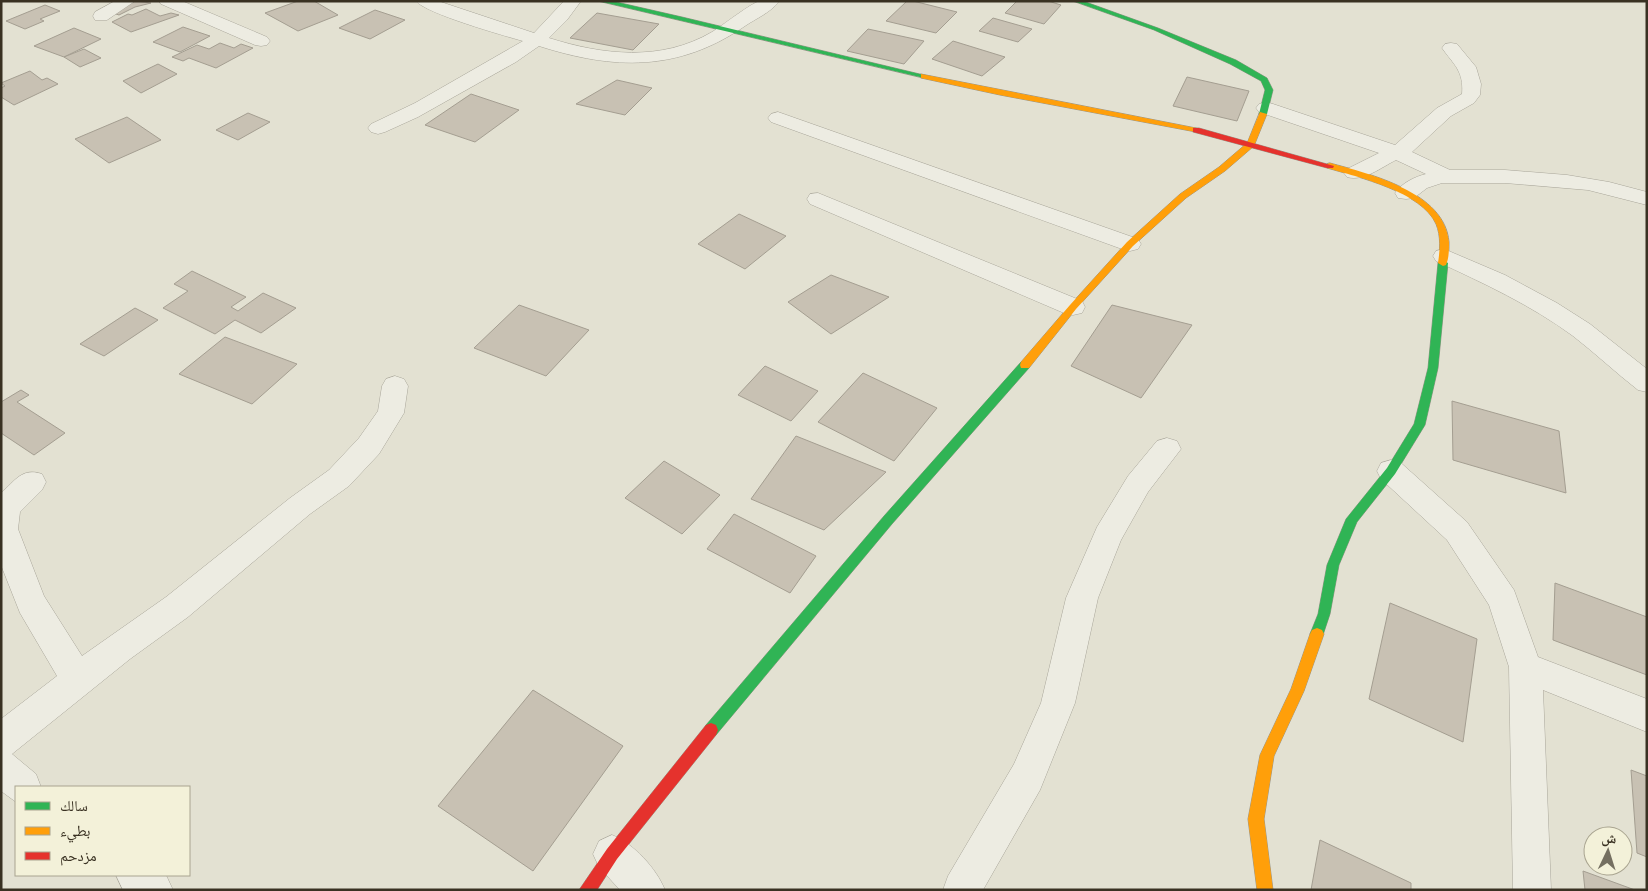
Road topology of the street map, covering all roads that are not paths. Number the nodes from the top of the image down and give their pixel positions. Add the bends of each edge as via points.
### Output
1 (126, 1) edge
2 (167, 1) edge
3 (424, 1) edge
4 (573, 1) edge
5 (602, 1) edge
6 (771, 1) edge
7 (1076, 1) edge
8 (101, 16) dead end
9 (730, 30) junction
10 (261, 41) dead end
11 (536, 42) junction
12 (1451, 48) dead end
13 (1266, 108) junction
14 (778, 118) dead end
15 (378, 128) dead end
16 (1251, 144) junction
17 (1396, 152) junction
18 (1354, 173) junction
19 (1448, 177) junction
20 (1406, 193) junction
21 (818, 199) dead end
22 (1647, 199) edge
23 (1130, 244) junction
24 (1444, 256) junction
25 (1073, 307) junction
26 (1647, 383) edge
27 (395, 386) dead end
28 (1167, 449) dead end
29 (1391, 471) junction
30 (32, 482) dead end
31 (1526, 667) junction
32 (78, 680) junction
33 (1647, 716) edge
34 (1, 740) edge
35 (1, 767) edge
36 (22, 786) edge
37 (612, 854) junction
38 (136, 876) edge
39 (154, 890) edge
40 (587, 890) edge
41 (646, 890) edge
42 (962, 890) edge
43 (1265, 890) edge
44 (1532, 890) edge

1 - 8 street
2 - 10 street
3 - 11 street
4 - 11 street via 553,28
5 - 9 street
6 - 9 street
7 - 13 street via 1156,29 1256,73 1269,90
9 - 11 street via 697,47 649,59 597,55
9 - 16 street via 898,71 1139,118
11 - 15 street via 417,111
12 - 17 street via 1467,67 1471,94
13 - 16 street
13 - 17 street
14 - 23 street
16 - 18 street
16 - 23 street via 1184,196
17 - 18 street
17 - 19 street
18 - 20 street
19 - 20 street via 1421,183
19 - 22 street via 1540,179 1606,188
20 - 24 street via 1427,206 1440,221
21 - 25 street
23 - 25 street
24 - 26 street via 1536,300
24 - 29 street via 1427,398 1419,425
25 - 37 street via 746,686
27 - 32 street via 391,413 369,446 339,478
28 - 42 street via 1138,484 1108,536 1082,598 1058,703 1028,777
29 - 31 street via 1458,531 1503,600
29 - 43 street via 1352,519 1333,565 1324,614 1297,692 1266,755 1256,819
30 - 32 street via 9,504 2,516 3,529 31,603
31 - 33 street
31 - 44 street
32 - 34 street
35 - 36 street
37 - 40 street
37 - 41 street
38 - 39 street

